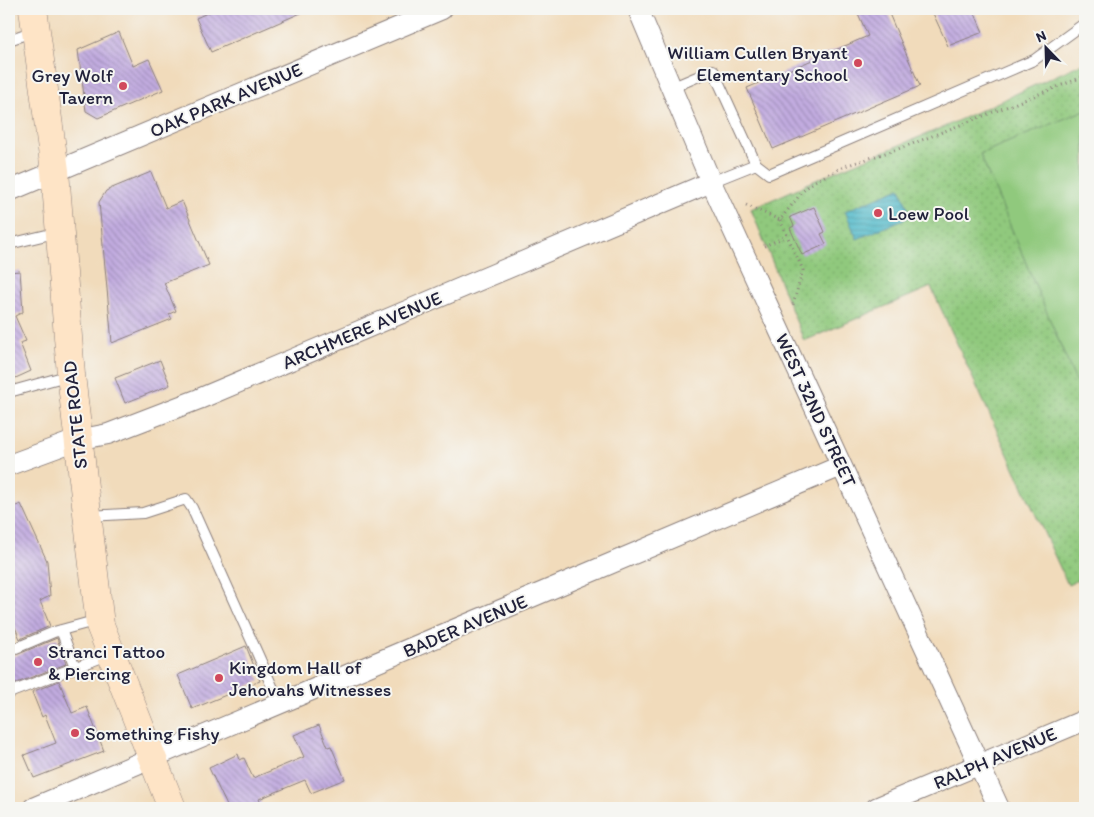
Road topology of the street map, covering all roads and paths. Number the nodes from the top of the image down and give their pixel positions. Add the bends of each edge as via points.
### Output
1 (442, 9) edge
2 (638, 9) edge
3 (833, 9) edge
4 (839, 9) edge
5 (35, 20) edge
6 (1085, 23) edge
7 (9, 40) edge
8 (1085, 76) edge
9 (672, 88) junction
10 (756, 164) junction
11 (55, 171) junction
12 (711, 182) junction
13 (9, 191) edge
14 (746, 205) dead end
15 (780, 220) junction
16 (60, 231) junction
17 (787, 236) junction
18 (9, 244) edge
19 (764, 246) dead end
20 (792, 308) dead end
21 (71, 375) junction
22 (9, 392) edge
23 (77, 440) junction
24 (9, 465) edge
25 (841, 466) junction
26 (86, 517) junction
27 (99, 620) junction
28 (61, 630) junction
29 (9, 650) edge
30 (110, 654) junction
31 (75, 668) junction
32 (9, 693) edge
33 (280, 704) junction
34 (1085, 720) edge
35 (151, 759) junction
36 (980, 764) junction
37 (33, 808) edge
38 (172, 808) edge
39 (876, 808) edge
40 (999, 808) edge

1 - 11 street, OAK PARK AVENUE
2 - 9 street, WEST 32ND STREET
3 - 4 path via 832,15
5 - 7 lane
5 - 11 main road, STATE ROAD
6 - 10 lane via 1034,60 769,174
8 - 15 path via 904,147 845,166 813,182
9 - 10 lane via 713,70
9 - 12 street, WEST 32ND STREET
10 - 12 lane
11 - 13 street, OAK PARK AVENUE
11 - 16 main road, STATE ROAD
12 - 23 street, ARCHMERE AVENUE via 208,395 108,434
12 - 25 street, WEST 32ND STREET
14 - 15 path
15 - 17 path
16 - 18 lane
16 - 21 main road, STATE ROAD
17 - 19 path
17 - 20 path via 803,270
21 - 22 lane
21 - 23 main road, STATE ROAD
23 - 24 street, ARCHMERE AVENUE
23 - 26 main road, STATE ROAD
25 - 33 street, BADER AVENUE
25 - 36 street, WEST 32ND STREET
26 - 27 main road, STATE ROAD
26 - 33 lane via 143,513 186,499
27 - 28 lane
27 - 30 main road, STATE ROAD
28 - 29 lane
28 - 31 lane
30 - 31 lane
30 - 35 main road, STATE ROAD
31 - 32 lane
33 - 35 street, BADER AVENUE
34 - 36 street, RALPH AVENUE
35 - 37 street, BADER AVENUE
35 - 38 main road, STATE ROAD
36 - 39 street, RALPH AVENUE
36 - 40 street, WEST 32ND STREET

